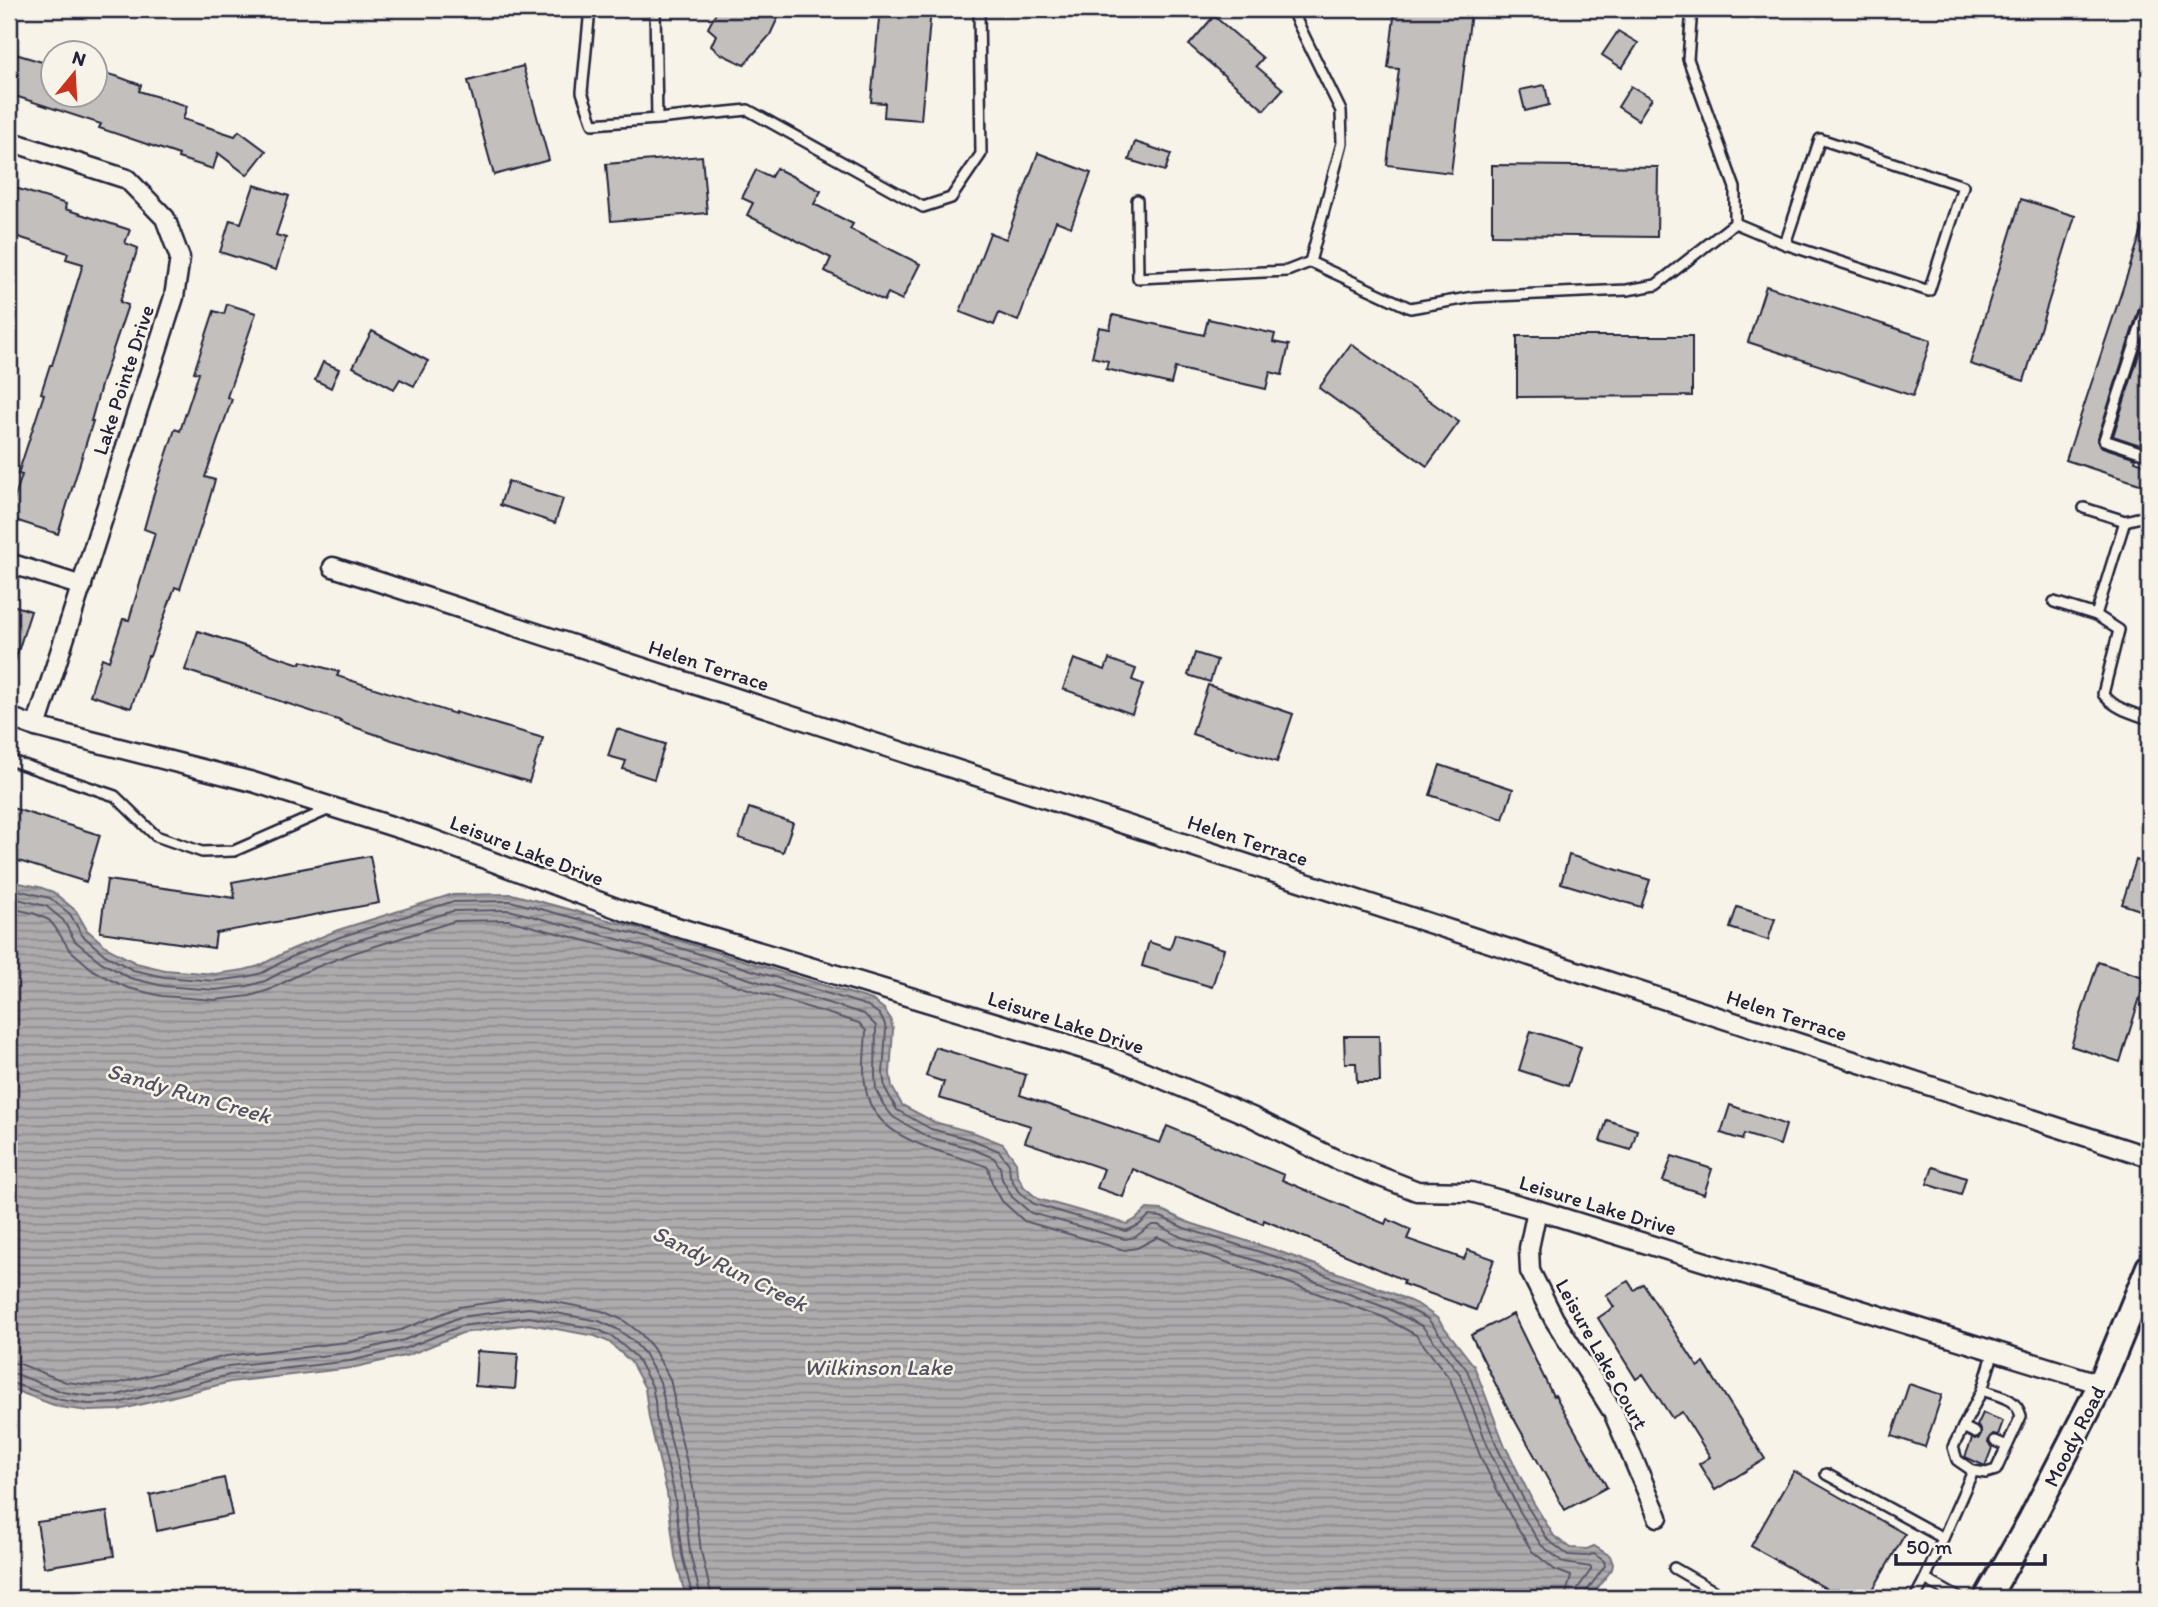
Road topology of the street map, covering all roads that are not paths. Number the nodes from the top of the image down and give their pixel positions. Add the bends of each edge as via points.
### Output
1 (590, 9) edge
2 (656, 9) edge
3 (979, 9) edge
4 (1079, 9) edge
5 (1143, 9) edge
6 (1291, 9) edge
7 (1692, 9) edge
8 (657, 119) junction
9 (9, 141) edge
10 (1137, 200) dead end
11 (1735, 223) junction
12 (1785, 244) junction
13 (1310, 261) junction
14 (2149, 301) edge
15 (2149, 453) edge
16 (2084, 508) dead end
17 (2149, 517) edge
18 (2125, 521) junction
19 (9, 563) edge
20 (333, 567) dead end
21 (82, 586) junction
22 (2054, 602) dead end
23 (2096, 615) junction
24 (9, 717) edge
25 (2149, 719) edge
26 (36, 727) junction
27 (9, 760) edge
28 (334, 808) junction
29 (2149, 1157) edge
30 (1537, 1210) junction
31 (2149, 1267) edge
32 (1994, 1351) junction
33 (2101, 1384) junction
34 (1982, 1390) junction
35 (1964, 1427) junction
36 (1975, 1433) dead end
37 (1995, 1441) dead end
38 (2007, 1446) junction
39 (1973, 1471) junction
40 (1826, 1474) dead end
41 (1658, 1517) dead end
42 (1943, 1538) junction
43 (1674, 1568) dead end
44 (1925, 1579) junction
45 (1726, 1598) edge
46 (1915, 1598) edge
47 (1959, 1598) edge
48 (1987, 1598) edge

1 - 8 lane via 582,92 593,124
2 - 8 lane
3 - 8 lane via 981,154 951,198 923,207 748,110
4 - 5 lane
6 - 13 lane via 1341,111 1342,143
7 - 11 lane via 1688,59 1735,188
9 - 21 street, Lake Pointe Drive via 127,180 165,218 180,258 174,297
10 - 13 lane via 1138,278 1287,271
11 - 12 lane
11 - 13 lane via 1656,285 1627,290 1474,296 1410,308
12 - 12 lane via 1929,291 1963,186 1820,139
14 - 15 lane via 2104,440
16 - 18 lane
17 - 18 lane
18 - 23 lane
19 - 21 street
20 - 29 street, Helen Terrace
21 - 26 street, Lake Pointe Drive
22 - 23 lane
23 - 25 lane via 2119,630 2103,694 2110,703
24 - 26 street, Leisure Lake Drive
26 - 28 street, Leisure Lake Drive via 253,782
27 - 28 lane via 115,796 156,836 202,852 234,851
28 - 30 street, Leisure Lake Drive via 429,838 627,912 1114,1058 1335,1159 1417,1191 1471,1192
30 - 32 street, Leisure Lake Drive
30 - 41 street, Leisure Lake Court via 1529,1248 1530,1270 1554,1319 1613,1412
31 - 33 main road, Moody Road
32 - 33 street, Leisure Lake Drive
32 - 34 lane
33 - 48 main road, Moody Road
34 - 35 lane
34 - 38 lane via 2011,1399 2019,1408 2021,1416
35 - 36 lane
35 - 39 lane via 1953,1447 1957,1460
37 - 38 lane
38 - 39 lane via 1996,1470
39 - 42 lane
40 - 42 lane
42 - 44 lane
43 - 45 lane
44 - 46 lane
44 - 47 lane

